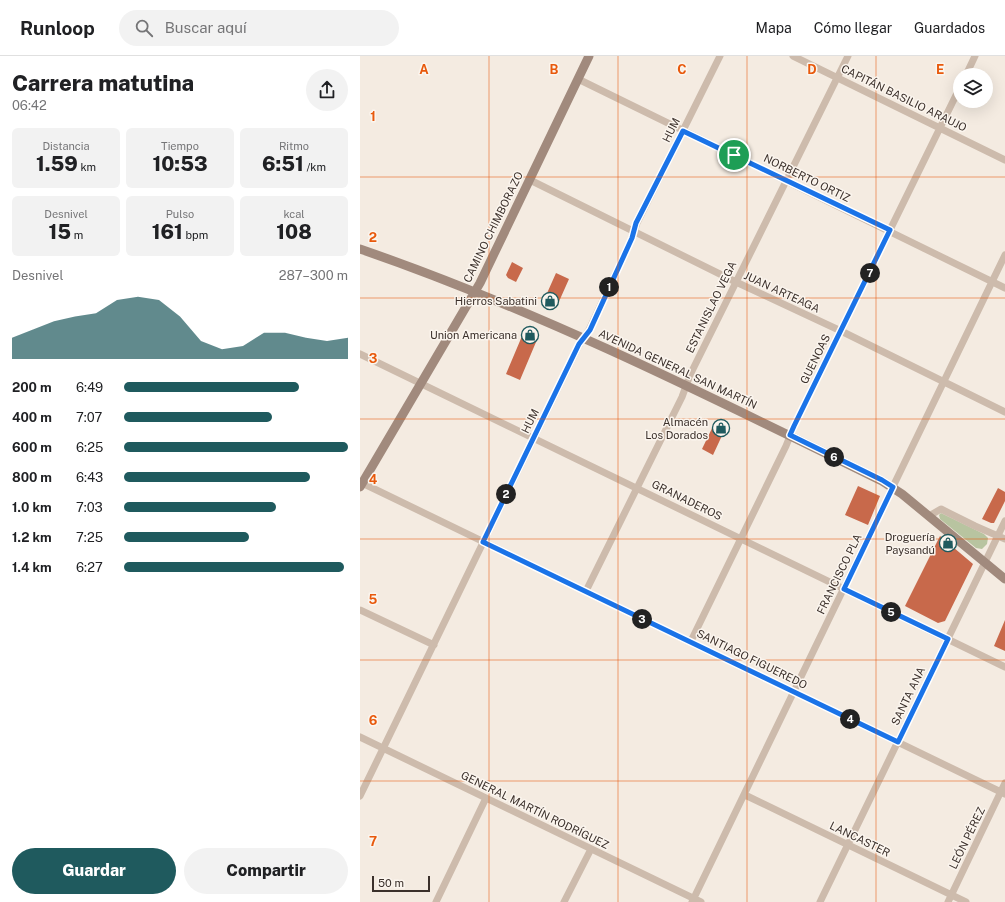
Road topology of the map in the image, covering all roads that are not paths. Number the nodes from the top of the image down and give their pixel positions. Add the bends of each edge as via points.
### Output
1 (589, 56) edge
2 (720, 56) edge
3 (793, 56) edge
4 (848, 56) edge
5 (975, 56) edge
6 (969, 68) edge
7 (837, 78) junction
8 (578, 79) junction
9 (953, 101) edge
10 (940, 128) junction
11 (683, 131) junction
12 (1005, 160) edge
13 (530, 180) junction
14 (786, 180) junction
15 (890, 230) junction
16 (634, 231) junction
17 (360, 249) edge
18 (1005, 255) edge
19 (992, 281) junction
20 (736, 282) junction
21 (1005, 288) edge
22 (474, 292) junction
23 (841, 331) junction
24 (584, 338) junction
25 (360, 354) edge
26 (943, 382) junction
27 (421, 383) junction
28 (686, 385) junction
29 (1005, 412) edge
30 (790, 435) junction
31 (534, 437) junction
32 (361, 484) edge
33 (893, 487) junction
34 (636, 488) junction
35 (929, 516) junction
36 (1005, 521) edge
37 (998, 536) junction
38 (740, 538) junction
39 (1005, 539) edge
40 (483, 542) junction
41 (985, 562) junction
42 (1005, 579) edge
43 (844, 589) junction
44 (586, 591) junction
45 (360, 610) edge
46 (948, 639) junction
47 (691, 642) junction
48 (434, 645) junction
49 (1005, 667) edge
50 (794, 692) junction
51 (360, 737) edge
52 (898, 742) junction
53 (383, 748) junction
54 (1005, 783) edge
55 (1003, 793) edge
56 (745, 795) junction
57 (360, 796) edge
58 (486, 798) junction
59 (848, 845) junction
60 (591, 849) junction
61 (951, 895) junction
62 (696, 901) edge
63 (436, 902) edge
64 (564, 902) edge
65 (820, 902) edge
66 (948, 902) edge
67 (966, 902) edge

1 - 8 main road, CAMINO CHIMBORAZO
2 - 11 street, HUM
3 - 7 street, CAPITÁN BASILIO ARAUJO
4 - 7 street, ESTANISLAO VEGA
5 - 6 street
7 - 10 street, CAPITÁN BASILIO ARAUJO
7 - 14 street, ESTANISLAO VEGA
8 - 11 street, NORBERTO ORTIZ
8 - 13 main road, CAMINO CHIMBORAZO
9 - 10 street, GUENOAS
10 - 12 street, CAPITÁN BASILIO ARAUJO
10 - 15 street, GUENOAS
11 - 14 street, NORBERTO ORTIZ
11 - 16 street, HUM
13 - 16 street, JUAN ARTEAGA
13 - 22 main road, CAMINO CHIMBORAZO
14 - 15 street, NORBERTO ORTIZ
14 - 20 street, ESTANISLAO VEGA
15 - 19 street, NORBERTO ORTIZ
15 - 23 street, GUENOAS
16 - 20 street, JUAN ARTEAGA
16 - 24 street, HUM via 590,330
17 - 22 main road, AVENIDA GENERAL SAN MARTÍN
18 - 19 street, FRANCISCO PLA
19 - 21 street, NORBERTO ORTIZ
19 - 26 street, FRANCISCO PLA
20 - 23 street, JUAN ARTEAGA
20 - 28 street, ESTANISLAO VEGA
22 - 24 main road, AVENIDA GENERAL SAN MARTÍN
22 - 27 main road, CAMINO CHIMBORAZO
23 - 26 street, JUAN ARTEAGA
23 - 30 street, GUENOAS
24 - 28 main road, AVENIDA GENERAL SAN MARTÍN
24 - 31 street, HUM
25 - 27 street, GRANADEROS
26 - 29 street, JUAN ARTEAGA
26 - 33 street, FRANCISCO PLA
27 - 31 street, GRANADEROS
27 - 32 main road, CAMINO CHIMBORAZO
28 - 30 main road, AVENIDA GENERAL SAN MARTÍN
28 - 34 street, ESTANISLAO VEGA
30 - 33 main road, AVENIDA GENERAL SAN MARTÍN
30 - 38 street, GUENOAS
31 - 34 street, GRANADEROS
31 - 40 street, HUM
32 - 40 street, SANTIAGO FIGUEREDO
33 - 35 main road, AVENIDA GENERAL SAN MARTÍN
33 - 43 street, FRANCISCO PLA
34 - 38 street, GRANADEROS
34 - 44 street, ESTANISLAO VEGA
35 - 37 street via 941,509
35 - 41 main road, AVENIDA GENERAL SAN MARTÍN
36 - 37 street, SANTA ANA
37 - 39 street
37 - 41 street, SANTA ANA
38 - 43 street, GRANADEROS
38 - 47 street, GUENOAS
40 - 44 street, SANTIAGO FIGUEREDO
40 - 48 street, HUM
41 - 42 main road, AVENIDA GENERAL SAN MARTÍN
41 - 46 street, SANTA ANA
43 - 46 street, GRANADEROS
43 - 50 street, FRANCISCO PLA
44 - 47 street, SANTIAGO FIGUEREDO
45 - 48 street
46 - 49 street, GRANADEROS
46 - 52 street, SANTA ANA
47 - 50 street, SANTIAGO FIGUEREDO
48 - 53 street, HUM
50 - 52 street, SANTIAGO FIGUEREDO
50 - 56 street, FRANCISCO PLA
51 - 53 street, GENERAL MARTÍN RODRÍGUEZ
52 - 55 street, SANTIAGO FIGUEREDO
52 - 59 street, SANTA ANA
53 - 57 street, HUM
53 - 58 street, GENERAL MARTÍN RODRÍGUEZ
54 - 55 street, LEÓN PÉREZ
55 - 61 street, LEÓN PÉREZ
56 - 59 street, LANCASTER
56 - 62 street, FRANCISCO PLA
58 - 60 street, GENERAL MARTÍN RODRÍGUEZ
58 - 63 street
59 - 61 street, LANCASTER
59 - 65 street, SANTA ANA
60 - 62 street, GENERAL MARTÍN RODRÍGUEZ
60 - 64 street
61 - 66 street, LEÓN PÉREZ
61 - 67 street, LANCASTER

